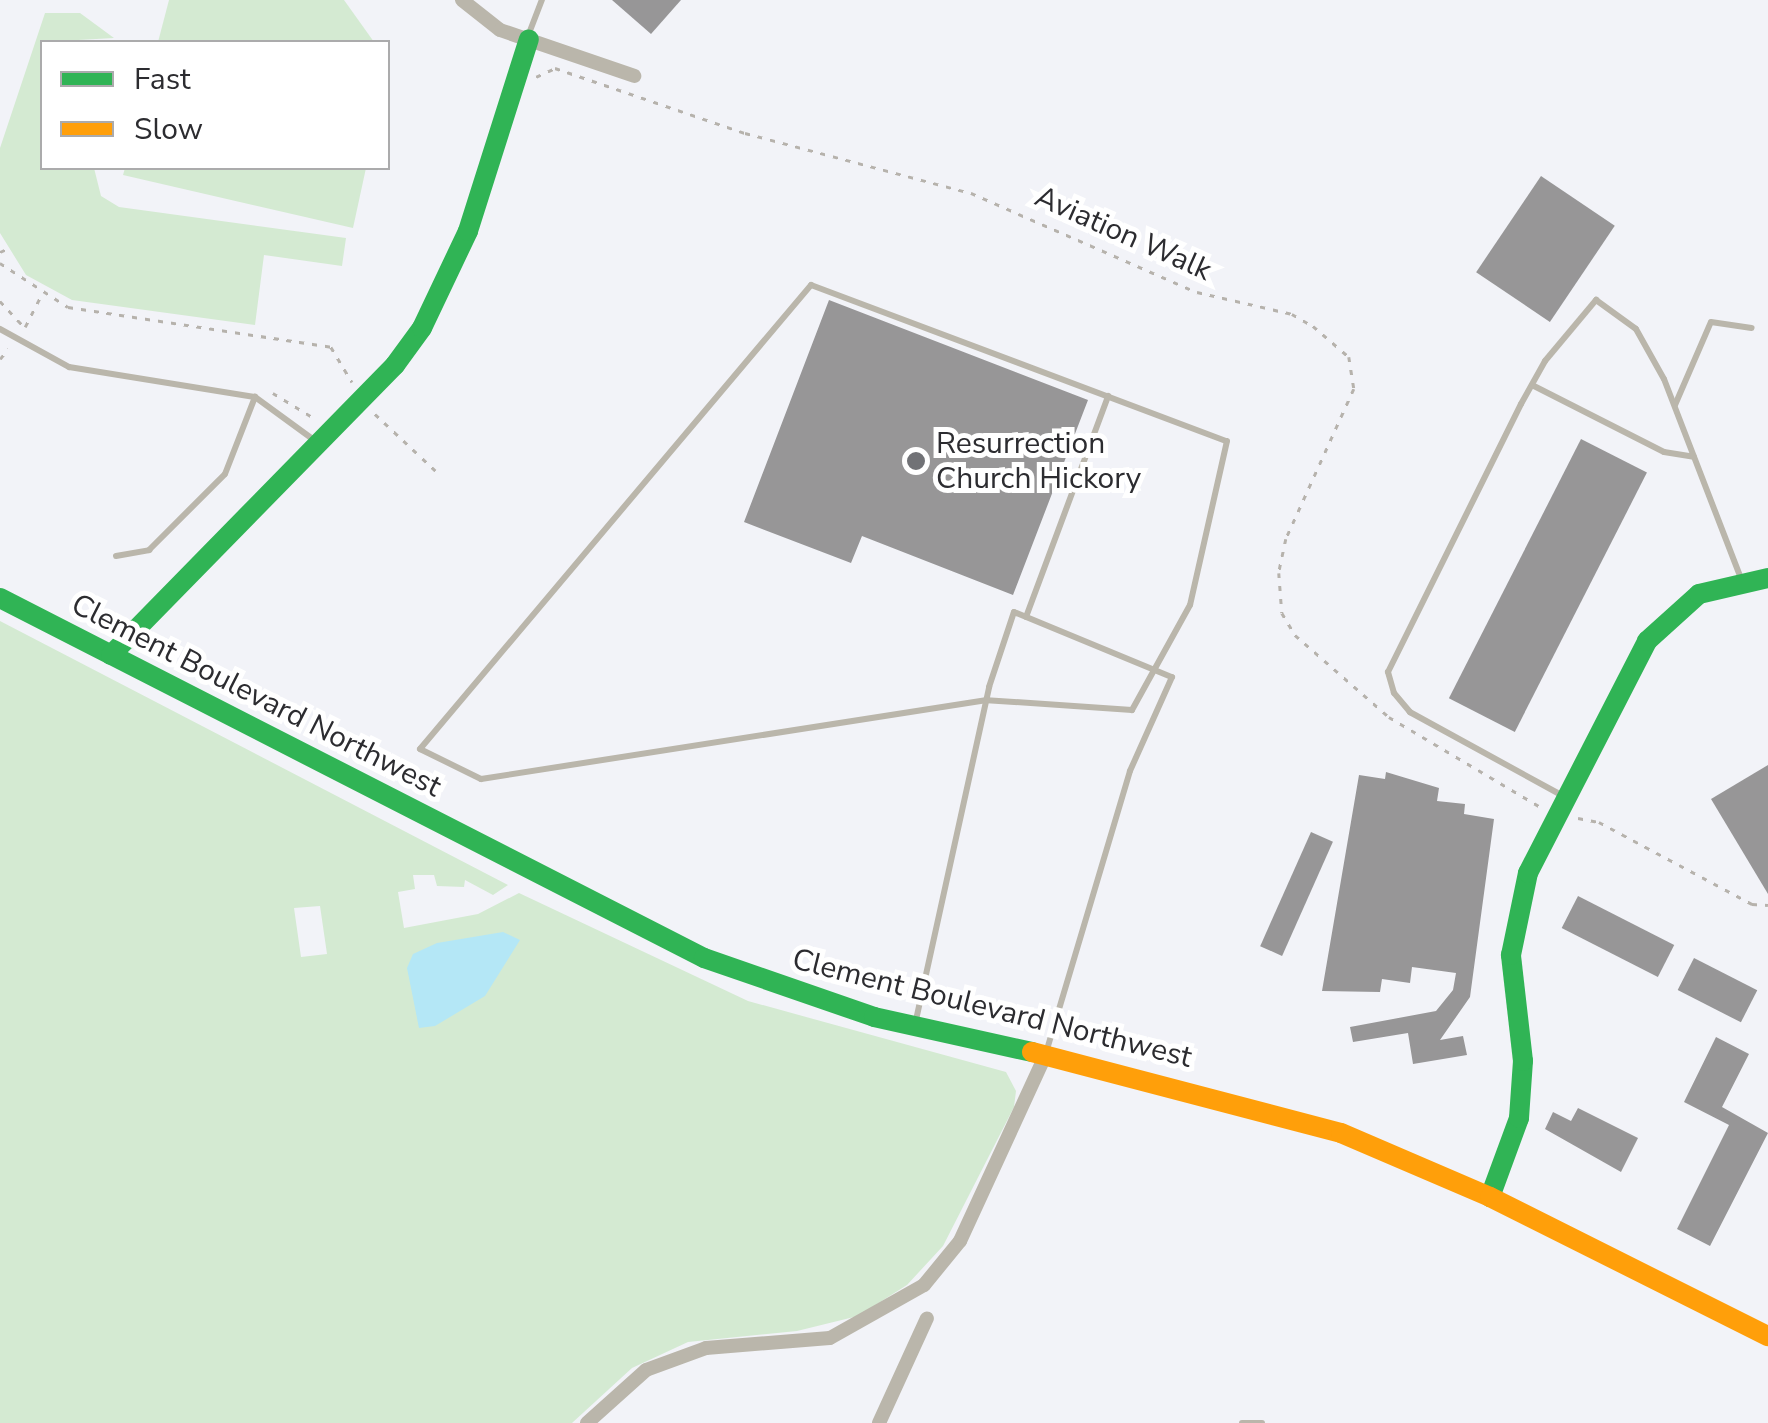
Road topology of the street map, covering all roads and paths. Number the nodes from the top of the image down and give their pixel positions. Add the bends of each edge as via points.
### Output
1 (462, 0) edge
2 (542, 0) edge
3 (528, 39) junction
4 (634, 76) dead end
5 (530, 88) dead end
6 (9, 248) dead end
7 (0, 252) edge
8 (0, 263) edge
9 (42, 293) junction
10 (0, 300) edge
11 (1752, 328) dead end
12 (0, 329) edge
13 (9, 348) dead end
14 (0, 359) edge
15 (1532, 385) junction
16 (348, 392) dead end
17 (273, 393) dead end
18 (1108, 396) junction
19 (255, 397) junction
20 (1674, 406) junction
21 (371, 410) dead end
22 (323, 418) dead end
23 (318, 444) junction
24 (1694, 457) junction
25 (436, 471) dead end
26 (116, 556) dead end
27 (1768, 578) edge
28 (1742, 579) junction
29 (0, 598) edge
30 (1026, 617) junction
31 (111, 655) junction
32 (1154, 670) junction
33 (986, 700) junction
34 (1562, 806) junction
35 (1768, 905) edge
36 (914, 1026) junction
37 (1045, 1056) junction
38 (1490, 1197) junction
39 (927, 1318) dead end
40 (1768, 1336) edge
41 (586, 1423) edge
42 (878, 1423) edge
43 (1242, 1423) edge
44 (1262, 1423) edge

1 - 3 street via 484,20
2 - 3 lane
3 - 4 street
3 - 23 street via 446,286 395,365
5 - 34 path, Aviation Walk via 555,68 746,133 971,193 1197,292 1292,314 1313,326 1349,357 1354,388 1286,539 1279,573 1282,613 1295,635 1389,717
6 - 7 path
8 - 9 path
9 - 10 path via 25,328
9 - 16 path via 68,307 330,347 354,386
11 - 20 lane via 1711,322
12 - 19 lane via 69,366
13 - 14 path
15 - 20 lane via 1596,300 1636,329
15 - 24 lane via 1664,452
15 - 34 lane via 1388,672 1410,712
17 - 22 path
18 - 30 lane
18 - 32 lane via 1227,441 1190,605
18 - 33 lane via 812,285 420,749 481,779
19 - 23 lane
19 - 26 lane via 225,474 149,550
20 - 24 lane
21 - 25 path
23 - 31 street
24 - 28 lane
27 - 28 street
28 - 34 street via 1699,594 1648,641
29 - 31 street, Clement Boulevard Northwest
30 - 32 lane
30 - 33 lane via 1014,612
31 - 36 street, Clement Boulevard Northwest via 704,958
32 - 33 lane via 1132,710
32 - 37 lane via 1172,677 1130,771
33 - 36 lane
34 - 35 path, Aviation Walk via 1752,904
34 - 38 street via 1528,873 1513,926 1523,1061 1518,1118
36 - 37 street, Clement Boulevard Northwest
37 - 38 street, Clement Boulevard Northwest via 1288,1115
37 - 41 street via 960,1242 924,1285 830,1338 706,1348 646,1370
38 - 40 street, Clement Boulevard Northwest
39 - 42 street
43 - 44 lane

